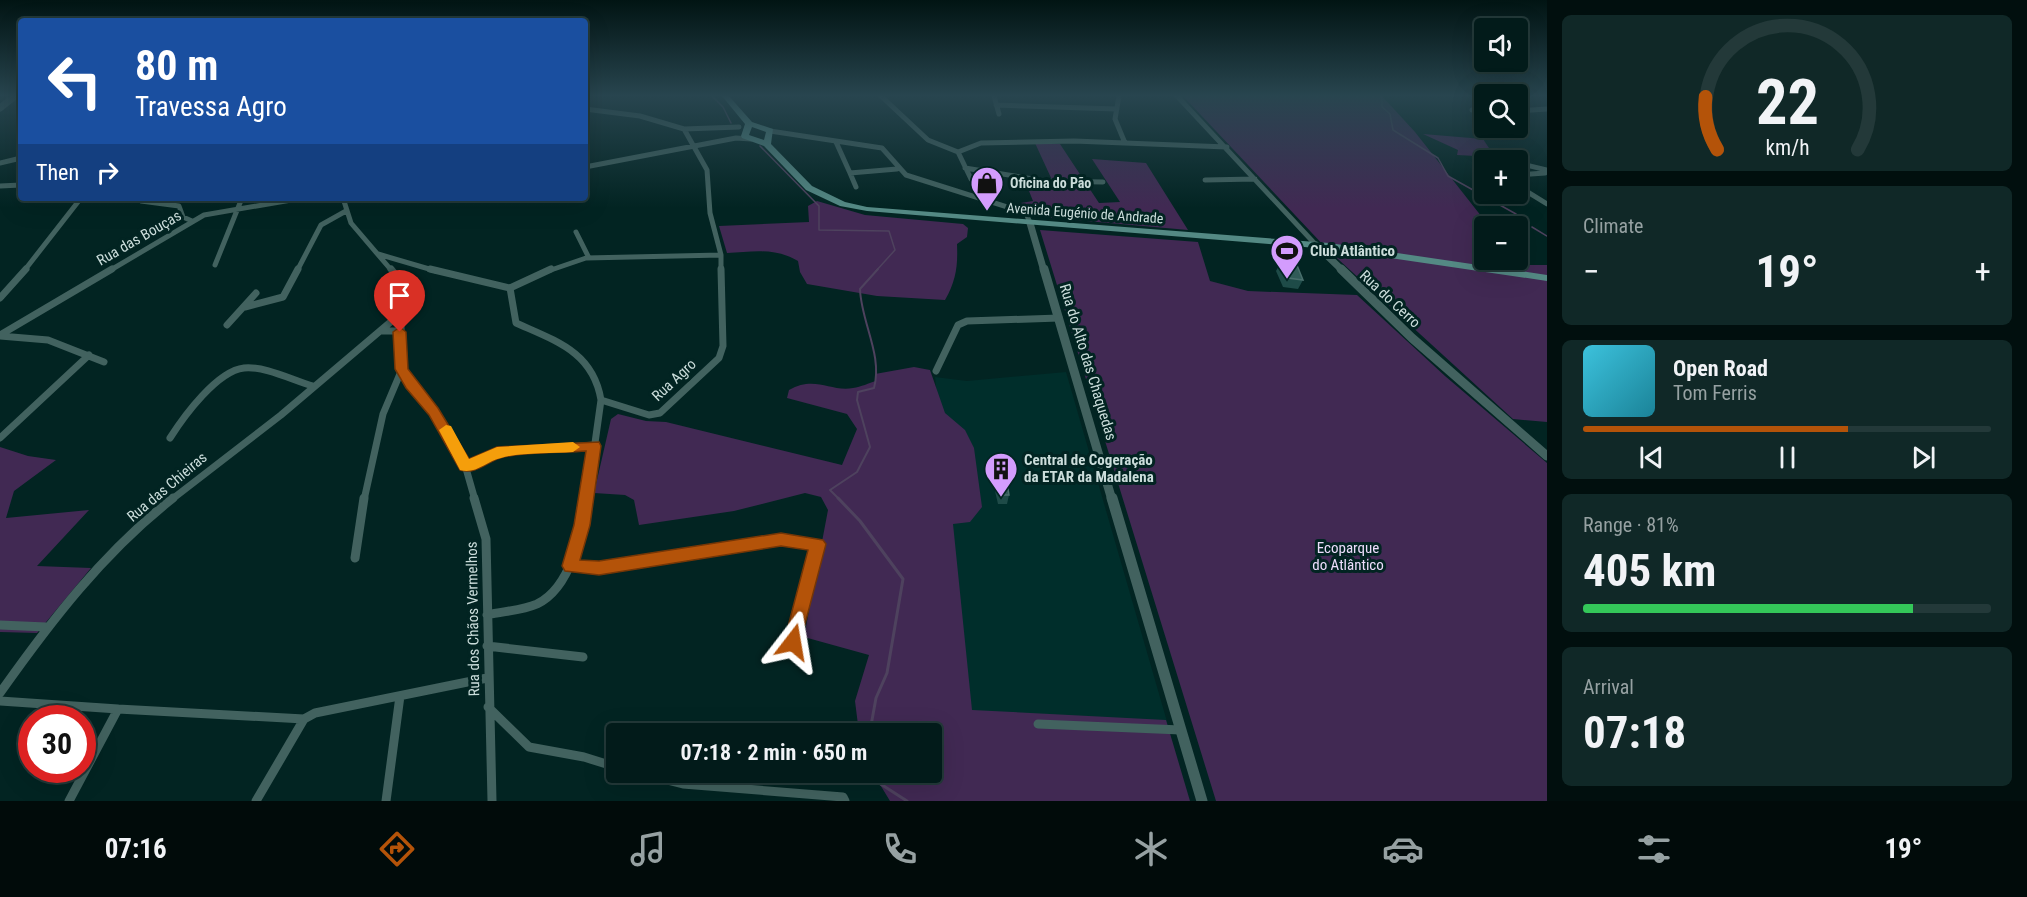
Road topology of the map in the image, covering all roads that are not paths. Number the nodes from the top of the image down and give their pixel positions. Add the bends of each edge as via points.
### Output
1 (687, 133) edge
2 (741, 133) edge
3 (756, 133) edge
4 (756, 133) edge
5 (781, 133) edge
6 (784, 133) edge
7 (921, 133) edge
8 (1121, 133) edge
9 (1214, 133) edge
10 (736, 138) junction
11 (764, 138) junction
12 (836, 142) junction
13 (1125, 143) junction
14 (695, 146) junction
15 (1227, 147) junction
16 (958, 152) junction
17 (18, 159) edge
18 (0, 163) edge
19 (588, 166) edge
20 (1528, 166) edge
21 (965, 168) junction
22 (897, 169) junction
23 (1547, 171) edge
24 (850, 173) junction
25 (1528, 174) edge
26 (1255, 178) junction
27 (1205, 180) dead end
28 (1103, 182) dead end
29 (0, 186) edge
30 (18, 186) edge
31 (856, 187) dead end
32 (1528, 192) edge
33 (991, 200) junction
34 (79, 201) edge
35 (141, 201) dead end
36 (240, 201) edge
37 (283, 201) edge
38 (344, 201) edge
39 (1547, 204) edge
40 (237, 208) junction
41 (346, 211) junction
42 (192, 221) junction
43 (1030, 223) junction
44 (576, 232) dead end
45 (1316, 245) junction
46 (378, 254) junction
47 (721, 255) junction
48 (588, 258) junction
49 (215, 266) dead end
50 (1547, 278) edge
51 (510, 288) junction
52 (255, 293) dead end
53 (0, 298) edge
54 (245, 307) junction
55 (400, 314) junction
56 (1059, 318) junction
57 (227, 324) dead end
58 (381, 331) junction
59 (400, 332) junction
60 (0, 335) edge
61 (89, 356) junction
62 (104, 362) dead end
63 (402, 369) junction
64 (936, 371) dead end
65 (313, 386) junction
66 (601, 400) junction
67 (0, 438) edge
68 (170, 438) dead end
69 (594, 446) junction
70 (1547, 456) edge
71 (466, 466) junction
72 (355, 558) dead end
73 (571, 566) junction
74 (487, 615) junction
75 (0, 625) edge
76 (46, 627) junction
77 (793, 642) dead end
78 (487, 646) junction
79 (583, 657) dead end
80 (488, 678) junction
81 (0, 693) edge
82 (400, 696) junction
83 (0, 701) edge
84 (488, 707) junction
85 (118, 709) junction
86 (304, 719) junction
87 (1038, 724) dead end
88 (1181, 730) junction
89 (606, 764) edge
90 (679, 783) edge
91 (69, 801) edge
92 (256, 801) edge
93 (386, 801) edge
94 (492, 801) edge
95 (844, 801) edge
96 (1202, 801) edge

1 - 14 street
2 - 10 street
3 - 11 main road, Avenida Eugénio de Andrade
4 - 11 main road, Avenida Eugénio de Andrade
5 - 11 street
6 - 12 street
7 - 16 street
8 - 13 street
9 - 15 street, Rua do Cerro
10 - 11 street
10 - 14 street
11 - 43 main road, Avenida Eugénio de Andrade via 809,188 843,204
12 - 22 street via 882,147
12 - 24 street
13 - 15 street
13 - 16 street via 981,143
14 - 19 street
14 - 47 street via 707,170 710,213
15 - 26 street, Rua do Cerro
16 - 21 street
17 - 18 street
20 - 23 street
21 - 28 street via 1046,181
21 - 33 street
22 - 24 street
22 - 33 street
23 - 25 street
24 - 31 street
26 - 27 street
26 - 45 street, Rua do Cerro
29 - 30 street
32 - 39 street
33 - 43 street via 1026,213
34 - 53 street via 43,250
35 - 42 street via 179,206 183,217
36 - 40 street
37 - 40 street, Rua das Bouças
38 - 41 street
40 - 42 street, Rua das Bouças
40 - 49 street
41 - 46 street via 351,223
41 - 54 street via 321,225 283,297
42 - 60 street, Rua das Bouças
43 - 45 main road, Avenida Eugénio de Andrade
43 - 56 street, Rua do Alto das Chaquedas
44 - 48 street
45 - 50 main road, Avenida Eugénio de Andrade
45 - 70 street, Rua do Cerro via 1412,338
46 - 51 street
46 - 55 street via 399,279
47 - 48 street
47 - 66 street, Rua Agro via 723,346 719,358 660,413 649,415
48 - 51 street via 565,263
51 - 66 street via 516,324 575,352 594,372
52 - 54 street
54 - 57 street
55 - 58 street, Rua das Chieiras
55 - 59 street
56 - 64 street via 967,321 958,325
56 - 88 street, Rua do Alto das Chaquedas
58 - 59 street
58 - 65 street, Rua das Chieiras
59 - 63 street
60 - 61 street via 48,340
61 - 62 street
61 - 67 street
63 - 71 street, Rua dos Chãos Vermelhos via 434,411
63 - 72 street via 376,432
65 - 68 street via 246,368 233,371 180,421
65 - 76 street, Rua das Chieiras via 153,514 84,580
66 - 69 street
69 - 71 street via 497,452
69 - 73 street via 582,525
71 - 74 street, Rua dos Chãos Vermelhos via 486,539
73 - 74 street via 556,590 540,603
73 - 77 street via 610,566 781,539 818,544
74 - 78 street, Rua dos Chãos Vermelhos
75 - 76 street
76 - 81 street, Rua das Chieiras
78 - 79 street
78 - 80 street, Rua dos Chãos Vermelhos
80 - 82 street
80 - 84 street, Rua dos Chãos Vermelhos
82 - 86 street via 315,713
82 - 93 street
83 - 85 street
84 - 89 street via 529,747
84 - 94 street, Rua dos Chãos Vermelhos
85 - 86 street
85 - 91 street
86 - 92 street
87 - 88 street
88 - 96 street, Rua do Alto das Chaquedas
90 - 95 street via 843,796

